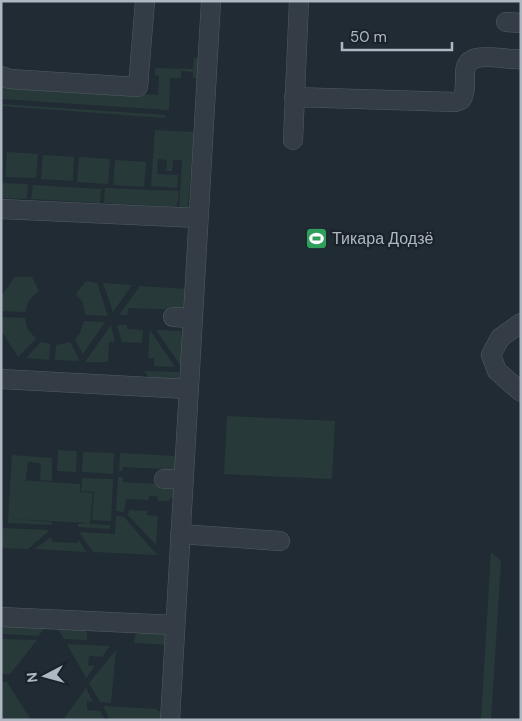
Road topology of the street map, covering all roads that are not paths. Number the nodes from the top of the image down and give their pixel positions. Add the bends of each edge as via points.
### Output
1 (145, 1) edge
2 (211, 1) edge
3 (299, 1) edge
4 (521, 59) edge
5 (1, 76) edge
6 (294, 97) junction
7 (293, 140) dead end
8 (1, 209) edge
9 (198, 218) junction
10 (521, 323) edge
11 (1, 379) edge
12 (187, 389) junction
13 (521, 392) edge
14 (180, 534) junction
15 (280, 541) dead end
16 (1, 617) edge
17 (175, 624) junction
18 (170, 720) edge

1 - 5 lane via 138,87
2 - 9 lane
3 - 6 lane
4 - 6 lane via 477,57 469,60 465,66 464,96 455,102
6 - 7 lane
8 - 9 lane
9 - 12 lane via 182,318
10 - 13 lane via 500,338 491,355 497,371
11 - 12 lane
12 - 14 lane via 173,479
14 - 15 lane
14 - 17 lane
16 - 17 lane
17 - 18 lane

